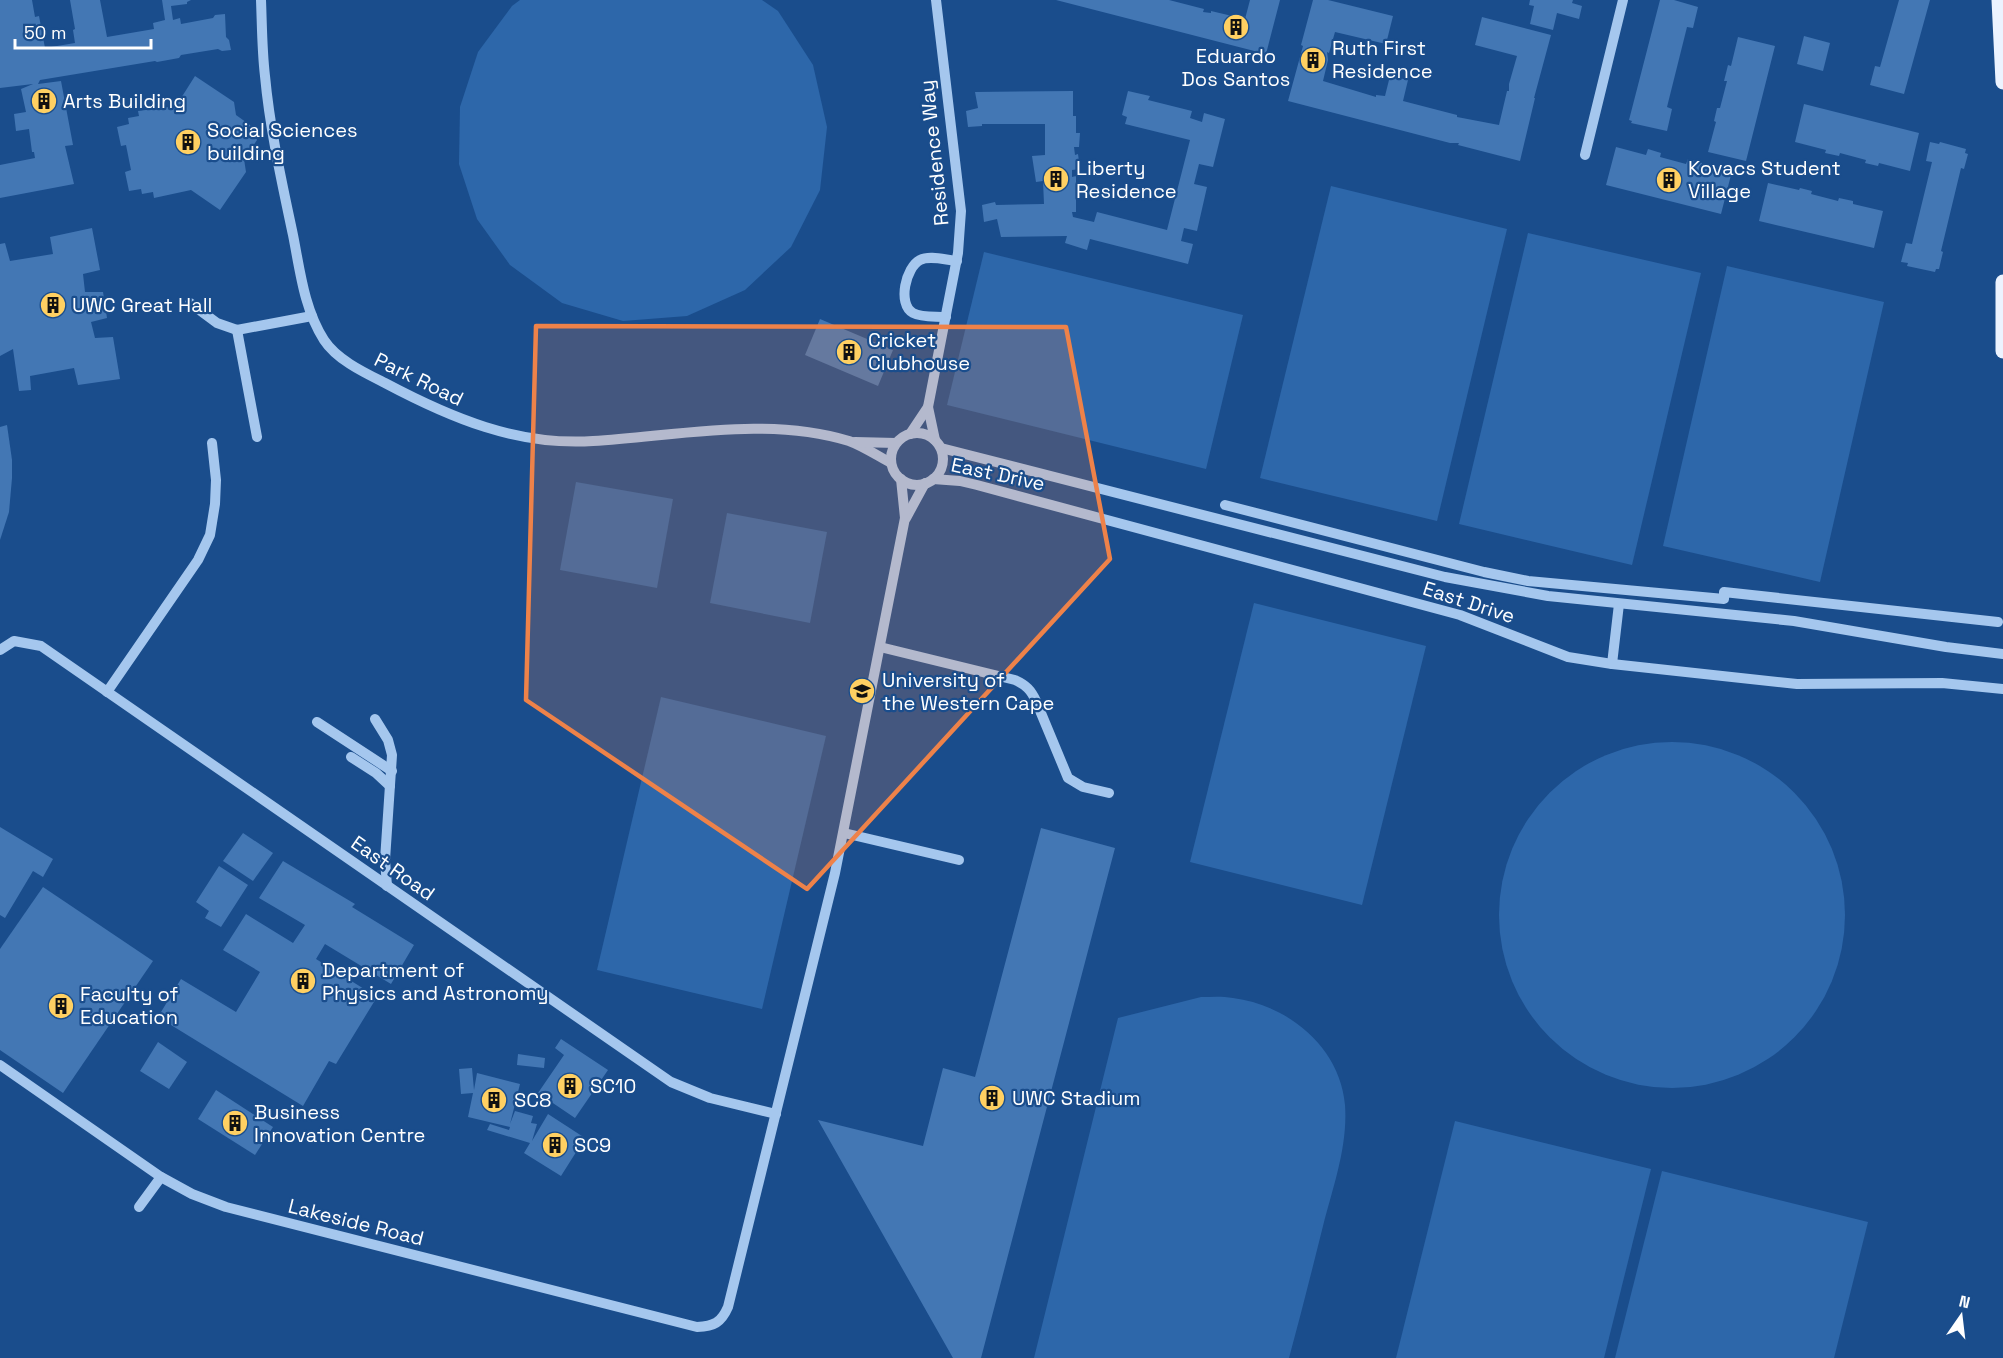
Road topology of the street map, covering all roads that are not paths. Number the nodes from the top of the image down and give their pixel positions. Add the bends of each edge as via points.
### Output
1 (261, 0) edge
2 (936, 0) edge
3 (1623, 0) edge
4 (1999, 0) edge
5 (2003, 82) edge
6 (1585, 155) dead end
7 (957, 261) junction
8 (2003, 282) edge
9 (190, 303) dead end
10 (312, 316) junction
11 (946, 317) junction
12 (237, 330) junction
13 (2003, 351) edge
14 (928, 407) junction
15 (910, 434) junction
16 (257, 437) dead end
17 (852, 442) junction
18 (212, 443) dead end
19 (896, 443) junction
20 (938, 444) junction
21 (891, 463) junction
22 (901, 479) junction
23 (929, 481) junction
24 (1225, 505) dead end
25 (905, 518) junction
26 (1619, 604) junction
27 (1998, 622) dead end
28 (880, 647) junction
29 (0, 651) edge
30 (2003, 654) edge
31 (1612, 664) junction
32 (2003, 689) edge
33 (107, 692) junction
34 (375, 719) dead end
35 (317, 722) dead end
36 (351, 757) dead end
37 (392, 771) junction
38 (390, 786) junction
39 (1109, 793) dead end
40 (844, 832) junction
41 (959, 860) dead end
42 (387, 886) junction
43 (0, 1065) edge
44 (776, 1114) junction
45 (161, 1178) junction
46 (139, 1207) dead end

1 - 10 street, Park Road via 265,76 278,166
2 - 7 street, Residence Way via 961,211
3 - 6 street
4 - 5 main road
7 - 11 street, Residence Way
7 - 11 street via 917,261 904,292 904,300 913,313
8 - 13 main road
9 - 12 street via 217,322
10 - 12 street
10 - 17 street, Park Road via 325,342 362,371 450,415 496,431 528,438 590,441 733,430 787,430
11 - 14 street, Residence Way
12 - 16 street
14 - 15 street, Residence Way
14 - 20 street, Residence Way
15 - 19 street
15 - 20 street via 922,433
17 - 19 street, Park Road
17 - 21 street, Park Road
18 - 33 street via 216,480 210,535 198,560
19 - 21 street
20 - 23 street via 942,465
20 - 26 street, East Drive via 1445,577
21 - 22 street
22 - 23 street via 917,485
22 - 25 street
23 - 25 street
23 - 31 street, East Drive via 977,484 1460,615 1568,657
24 - 27 street via 1528,581 1724,599 1724,592
25 - 28 street
26 - 30 street, East Drive via 1794,621
26 - 31 street
28 - 39 street via 1025,685 1032,692 1068,778 1083,787
28 - 40 street
29 - 33 street, East Road via 14,641 41,646
31 - 32 street, East Drive via 1797,684 1942,683
33 - 42 street, East Road
34 - 37 street via 391,747
35 - 37 street
36 - 38 street
37 - 38 street
38 - 42 street
40 - 41 street
40 - 44 street
42 - 44 street, East Road via 671,1082 710,1098
43 - 45 street, Lakeside Road
44 - 45 street, Lakeside Road via 728,1307 717,1323 697,1327 226,1207
45 - 46 street

